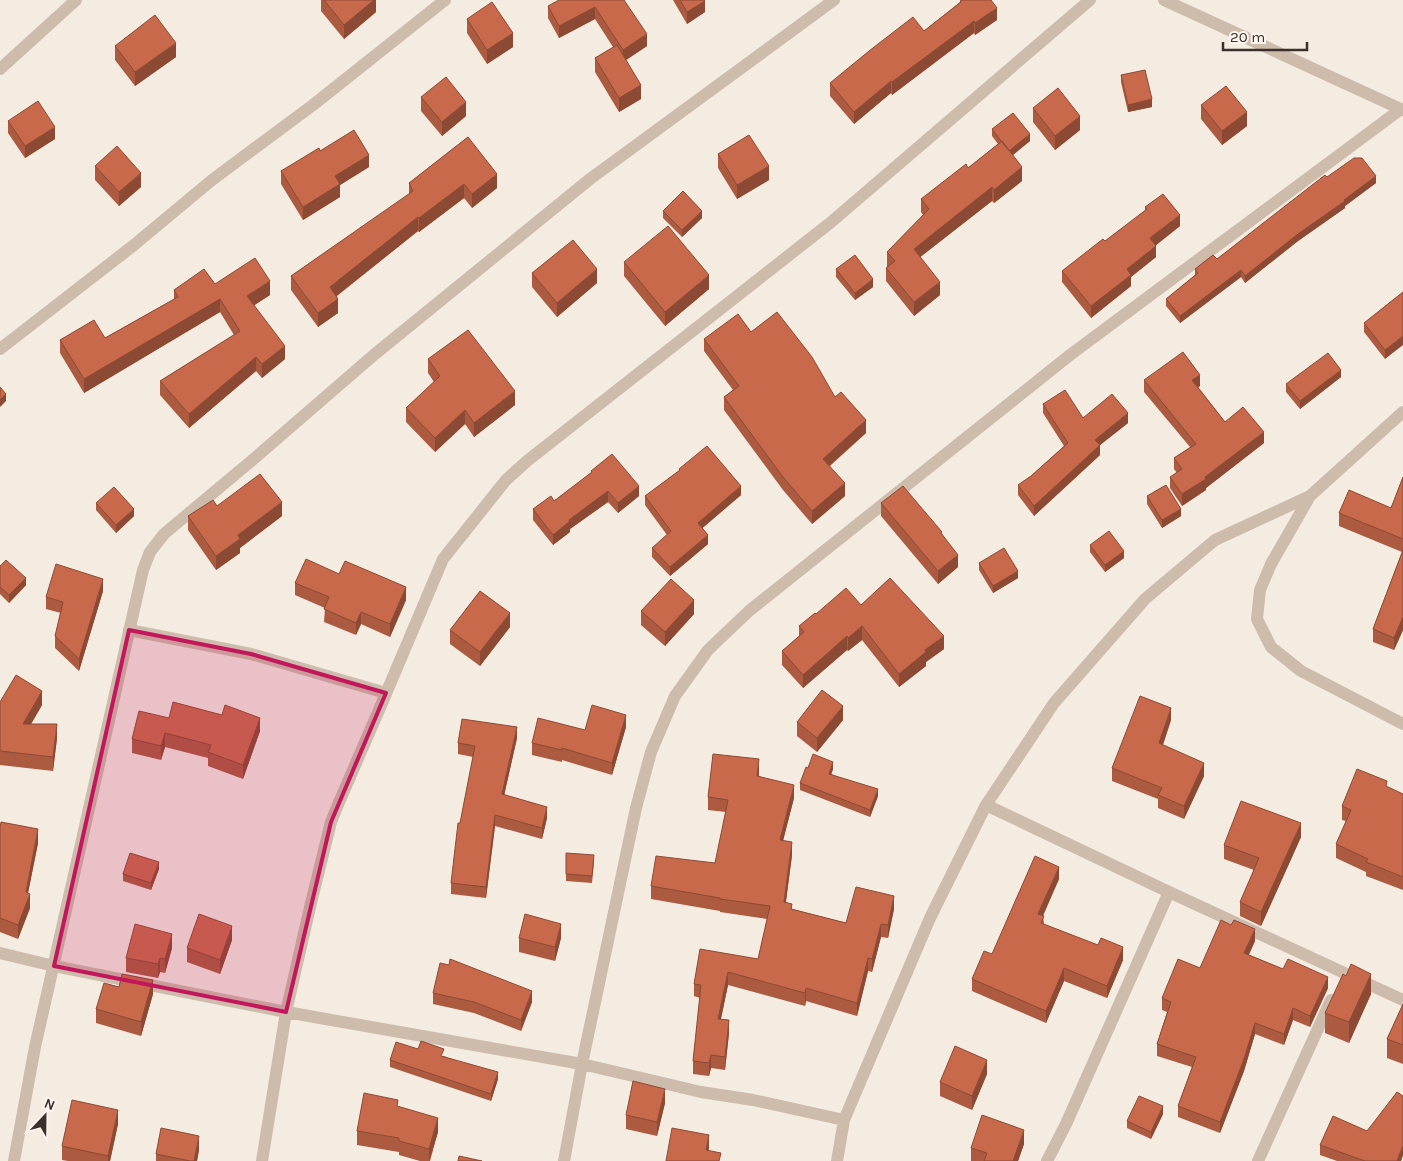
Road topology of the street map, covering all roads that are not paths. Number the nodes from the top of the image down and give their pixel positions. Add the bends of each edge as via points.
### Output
1 (76, 0) edge
2 (445, 0) edge
3 (834, 0) edge
4 (1090, 0) edge
5 (1164, 0) edge
6 (0, 69) edge
7 (1402, 109) edge
8 (0, 349) edge
9 (1403, 412) edge
10 (1310, 496) junction
11 (129, 630) junction
12 (386, 693) junction
13 (1403, 724) edge
14 (986, 805) junction
15 (1169, 892) junction
16 (0, 953) edge
17 (54, 966) junction
18 (1340, 981) junction
19 (1403, 1000) edge
20 (286, 1012) junction
21 (582, 1064) junction
22 (844, 1120) junction
23 (14, 1161) edge
24 (262, 1161) edge
25 (564, 1161) edge
26 (837, 1161) edge
27 (1047, 1161) edge
28 (1258, 1161) edge

1 - 6 street
2 - 8 street
3 - 11 street via 590,179 375,354 164,534 150,552 143,570
4 - 12 street via 830,223 506,480 443,559
5 - 7 street
7 - 21 street via 1070,355 749,610 708,650 675,696 651,752 636,808
9 - 10 street
10 - 13 street via 1271,564 1260,590 1257,619 1271,647 1301,671
10 - 14 street via 1214,540 1145,599 1054,703
11 - 12 street via 251,654
11 - 17 street
12 - 20 street via 331,822
14 - 15 street
14 - 22 street via 930,918
15 - 18 street
15 - 27 street
16 - 17 street
17 - 20 street
17 - 23 street
18 - 19 street
18 - 28 street
20 - 21 street
20 - 24 street
21 - 22 street via 700,1092
21 - 25 street
22 - 26 street

